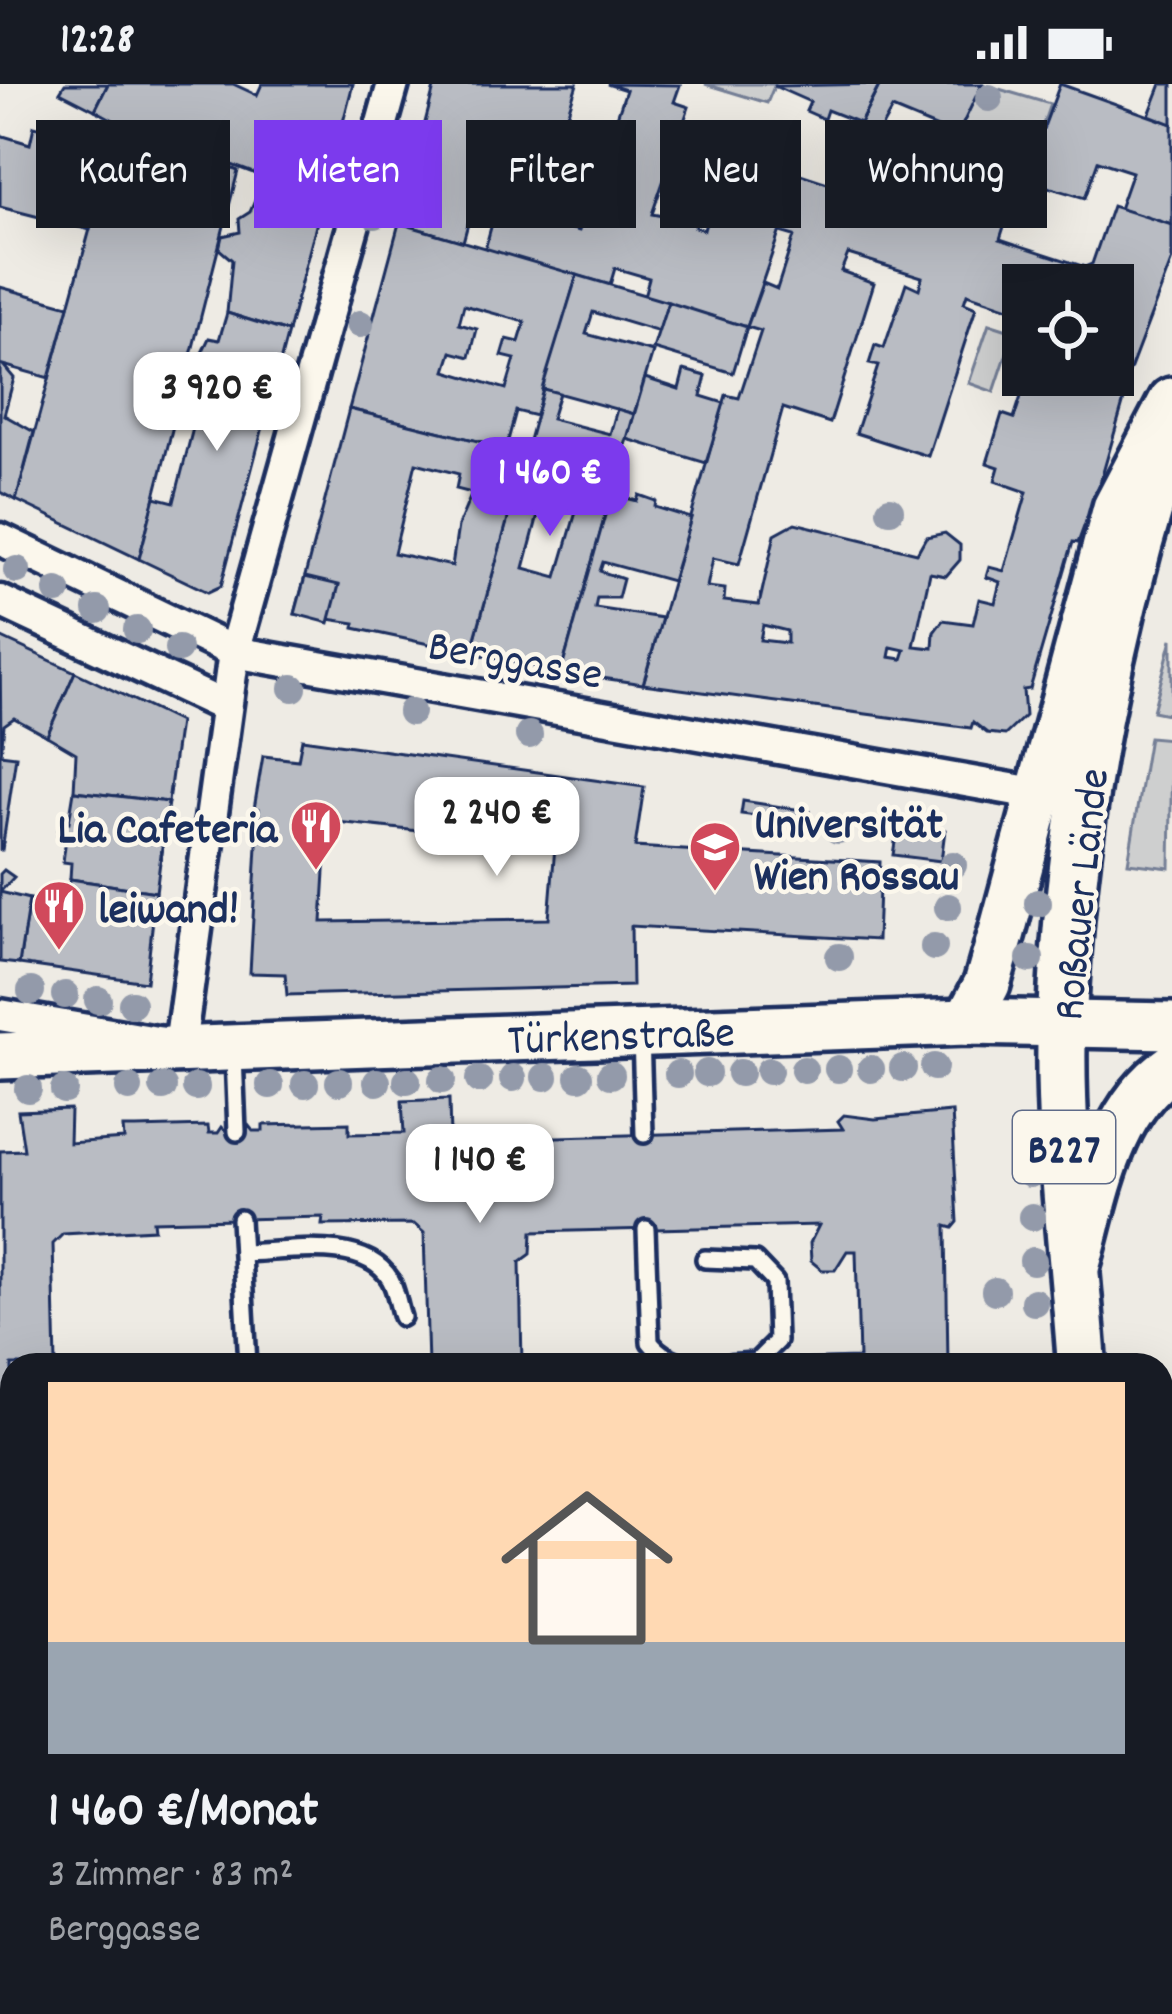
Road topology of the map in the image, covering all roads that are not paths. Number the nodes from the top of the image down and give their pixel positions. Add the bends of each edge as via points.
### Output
1 (394, 84) edge
2 (1172, 401) edge
3 (1172, 431) edge
4 (0, 538) edge
5 (0, 601) edge
6 (234, 652) junction
7 (224, 706) junction
8 (1039, 794) junction
9 (0, 1015) edge
10 (967, 1022) junction
11 (1062, 1022) junction
12 (1172, 1026) edge
13 (641, 1032) junction
14 (180, 1046) junction
15 (233, 1046) junction
16 (0, 1056) edge
17 (1172, 1066) edge
18 (237, 1132) dead end
19 (644, 1134) dead end
20 (241, 1220) dead end
21 (646, 1229) dead end
22 (242, 1253) junction
23 (705, 1258) dead end
24 (1076, 1271) junction
25 (402, 1317) dead end
26 (247, 1353) edge
27 (659, 1353) edge
28 (765, 1353) edge
29 (1081, 1353) edge

1 - 6 street
2 - 8 main road via 1116,508
3 - 11 main road, Roßauer Lände / B227 via 1095,734
4 - 6 street, Berggasse
5 - 7 street
6 - 7 street
6 - 8 street, Berggasse
7 - 14 street
8 - 10 main road via 987,984
9 - 14 street, Türkenstraße
10 - 11 main road, Türkenstraße
10 - 13 main road, Türkenstraße
11 - 12 main road, Türkenstraße
11 - 24 main road, Roßauer Lände / B227
13 - 15 main road, Türkenstraße
13 - 19 lane
14 - 15 main road, Türkenstraße
14 - 16 main road, Türkenstraße
15 - 18 lane
17 - 24 main road, B227 via 1122,1121
20 - 22 lane
21 - 27 lane via 650,1342
22 - 25 lane via 350,1252 390,1279
22 - 26 lane
23 - 28 lane via 755,1261 775,1282 777,1341
24 - 29 main road, Roßauer Lände / B227

